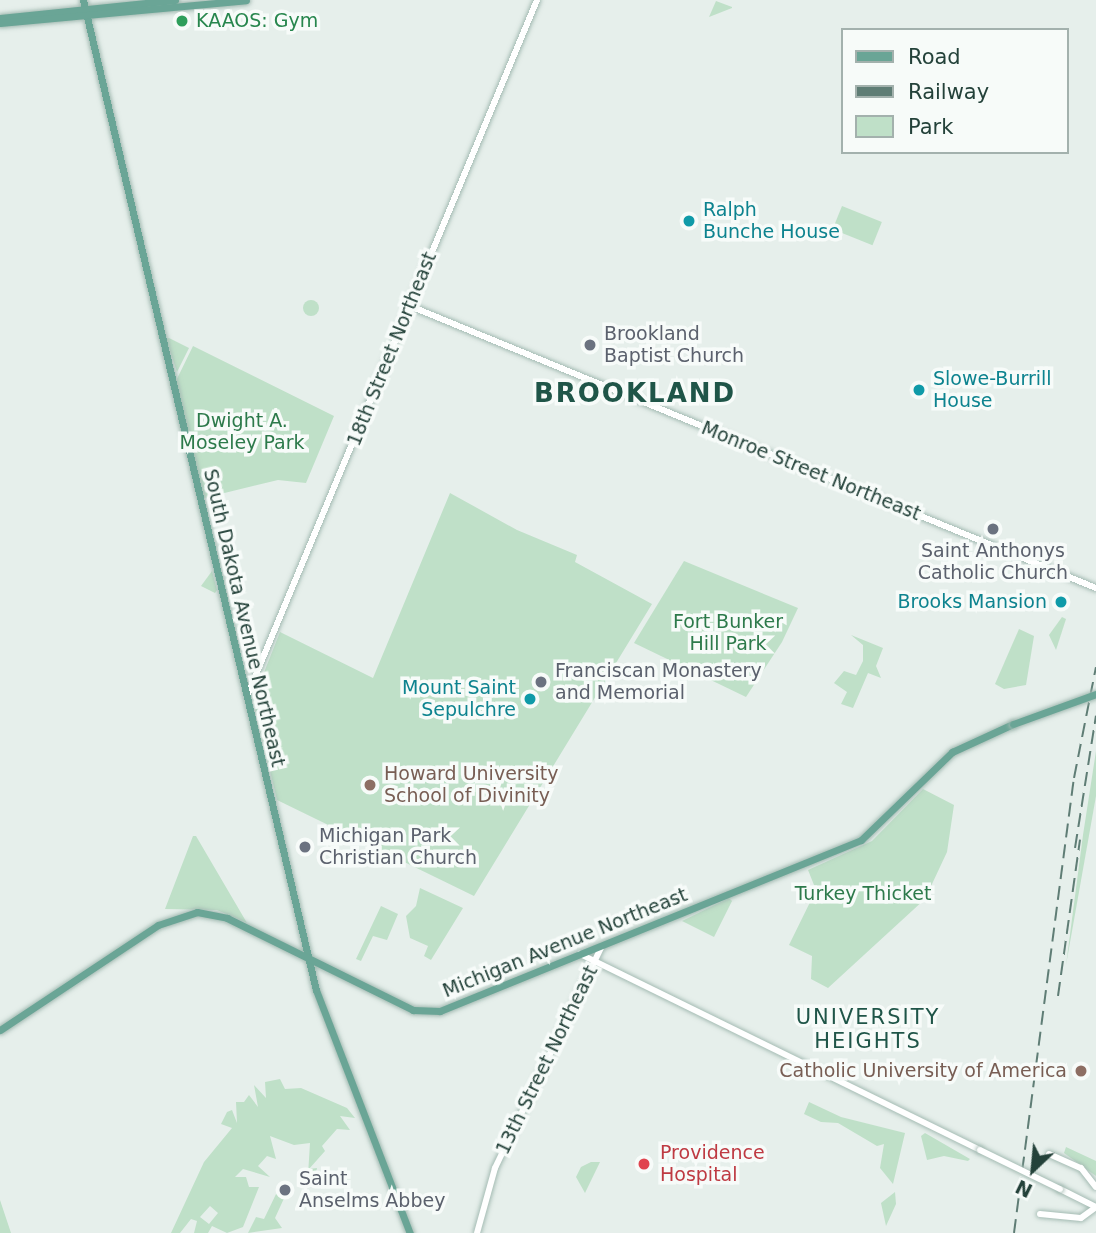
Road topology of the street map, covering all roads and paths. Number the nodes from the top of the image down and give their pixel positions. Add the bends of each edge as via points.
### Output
1 (83, 0) edge
2 (176, 0) edge
3 (246, 0) edge
4 (537, 0) edge
5 (86, 12) junction
6 (0, 18) edge
7 (0, 23) edge
8 (410, 306) junction
9 (1096, 589) edge
10 (1096, 694) edge
11 (247, 698) junction
12 (602, 946) junction
13 (580, 954) junction
14 (308, 958) junction
15 (595, 961) junction
16 (0, 1030) edge
17 (1048, 1154) dead end
18 (1096, 1187) edge
19 (1096, 1207) edge
20 (1040, 1214) dead end
21 (410, 1233) edge
22 (477, 1233) edge

1 - 5 main road, South Dakota Avenue Northeast
2 - 5 main road
3 - 5 main road
4 - 8 main road, 18th Street Northeast
5 - 6 main road
5 - 7 main road
5 - 11 main road, South Dakota Avenue Northeast
8 - 9 main road, Monroe Street Northeast
8 - 11 main road, 18th Street Northeast
10 - 12 main road, Michigan Avenue Northeast, bridge via 1013,724 947,755 861,840
11 - 14 main road, South Dakota Avenue Northeast
12 - 13 main road, Michigan Avenue Northeast
12 - 15 main road, 13th Street Northeast
13 - 14 main road, Michigan Avenue Northeast via 428,1013
13 - 15 main road
14 - 16 main road, Michigan Avenue Northeast via 220,915 183,914 154,928
14 - 21 main road, South Dakota Avenue Northeast via 357,1101
15 - 19 main road, bridge
15 - 22 main road, 13th Street Northeast via 493,1174
17 - 18 main road via 1084,1170
19 - 20 main road via 1080,1218

